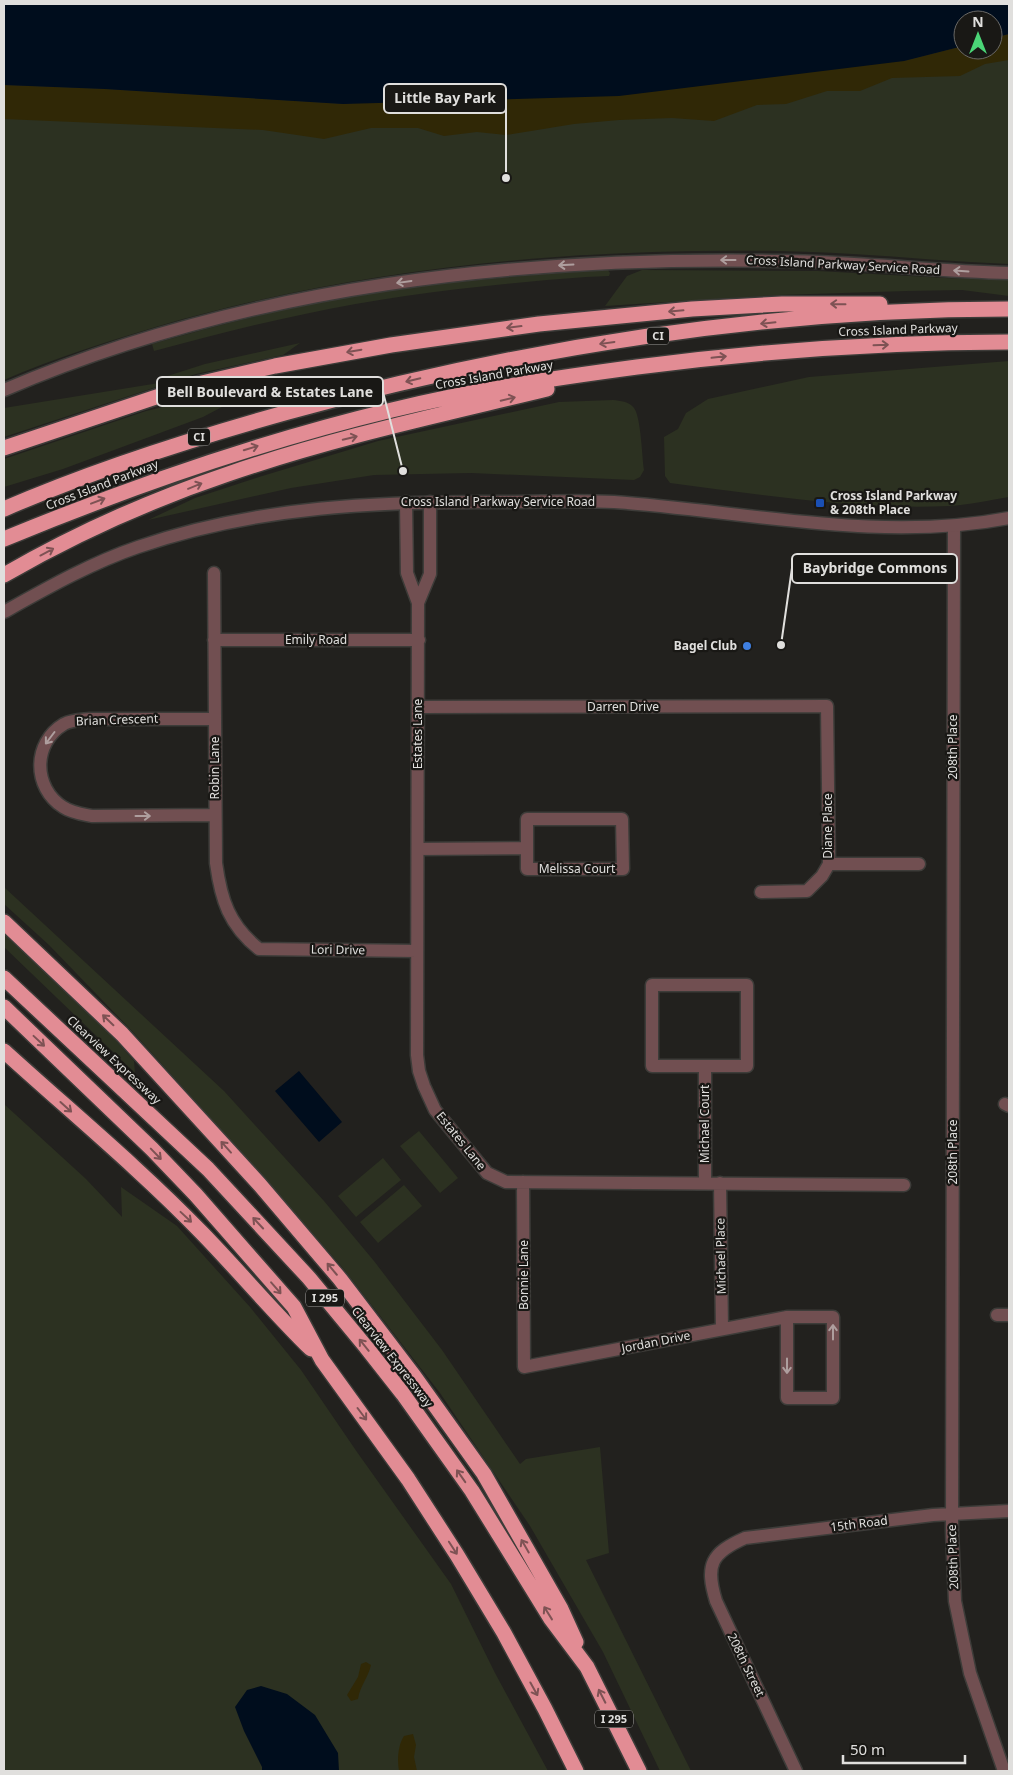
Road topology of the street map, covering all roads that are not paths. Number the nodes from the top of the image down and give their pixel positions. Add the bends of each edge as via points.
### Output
1 (1009, 273) edge
2 (1009, 309) edge
3 (1009, 342) edge
4 (636, 368) junction
5 (4, 390) edge
6 (4, 448) edge
7 (87, 475) junction
8 (4, 502) edge
9 (406, 502) junction
10 (430, 502) junction
11 (4, 509) edge
12 (1009, 518) edge
13 (954, 526) junction
14 (4, 539) edge
15 (214, 573) dead end
16 (4, 575) edge
17 (418, 604) junction
18 (4, 612) edge
19 (214, 640) junction
20 (418, 640) junction
21 (827, 706) joint
22 (418, 707) junction
23 (215, 719) junction
24 (216, 815) junction
25 (527, 848) junction
26 (418, 849) junction
27 (829, 864) junction
28 (920, 864) dead end
29 (761, 892) dead end
30 (4, 922) edge
31 (259, 949) joint
32 (417, 951) junction
33 (4, 978) edge
34 (4, 1008) edge
35 (4, 1051) edge
36 (705, 1066) junction
37 (523, 1182) junction
38 (705, 1183) junction
39 (720, 1183) junction
40 (904, 1185) dead end
41 (787, 1317) junction
42 (722, 1329) junction
43 (322, 1360) junction
44 (524, 1367) joint
45 (1009, 1511) edge
46 (952, 1513) junction
47 (716, 1557) joint
48 (587, 1667) junction
49 (576, 1771) edge
50 (639, 1771) edge
51 (796, 1771) edge
52 (1004, 1771) edge

1 -> 5 street, Cross Island Parkway Service Road via 822,262 682,260 574,264 466,274 323,295 180,328 63,366
2 -> 6 highway via 870,304 752,305 566,321 451,336 348,352 189,386
2 -> 7 highway, Cross Island Parkway / CI via 810,318 545,353 314,405 200,437
4 -> 3 highway, Cross Island Parkway / CI via 723,356 811,349
14 -> 4 highway, Cross Island Parkway / CI via 168,476 308,432 466,394
16 -> 4 highway via 113,520 229,473 351,437
7 - 8 highway
7 - 11 highway, Cross Island Parkway / CI
9 - 10 street, Cross Island Parkway Service Road
9 - 17 street, Estates Lane via 407,573
9 - 18 street, Cross Island Parkway Service Road via 310,509 214,526 138,547 62,579
10 - 13 street, Cross Island Parkway Service Road via 612,502 877,528
10 - 17 street, Estates Lane via 430,574
12 - 13 street, Cross Island Parkway Service Road
13 - 46 street, 208th Place
15 - 19 street, Robin Lane
17 - 20 street, Estates Lane
19 - 20 street, Emily Road
19 - 23 street, Robin Lane
20 - 22 street, Estates Lane
21 - 22 street, Darren Drive
21 - 27 street, Diane Place
22 - 26 street, Estates Lane
23 - 24 street, Robin Lane
23 -> 24 street, Brian Crescent via 75,720 53,733 41,754 39,768 49,794 62,807 76,814
24 - 31 street, Robin Lane via 216,863 225,906 235,924
25 - 25 street, Melissa Court via 527,819 622,819 623,869 527,869
25 - 26 street, Melissa Court
26 - 32 street, Estates Lane
27 - 28 street
27 - 29 street, Diane Place via 807,891
48 -> 30 highway via 561,1609 484,1474 340,1279 260,1185 122,1034
31 - 32 street, Lori Drive
32 - 37 street, Estates Lane via 418,1071 435,1110 487,1173 506,1182
48 -> 33 highway, Clearview Expressway / I 295 via 550,1619 438,1441 314,1284 208,1169
34 -> 43 highway, I 295 via 196,1195 294,1307
35 -> 43 highway via 202,1233
36 - 36 street via 652,1066 652,984 747,985 747,1066
36 - 38 street, Michael Court
37 - 38 street, Estates Lane
37 - 44 street, Bonnie Lane
38 - 39 street, Estates Lane
39 - 40 street, Estates Lane
39 - 42 street, Michael Place
41 -> 41 street, Jordan Drive via 788,1398 833,1398 833,1317
41 - 42 street, Jordan Drive
42 - 44 street, Jordan Drive
43 -> 49 highway, I 295 via 408,1479 457,1555 504,1633
45 - 46 street, 15th Road
46 - 47 street, 15th Road via 745,1538 727,1546
46 - 52 street, 208th Place via 955,1601 970,1673
47 - 51 street, 208th Street via 710,1570 716,1602
50 -> 48 highway, Clearview Expressway / I 295

